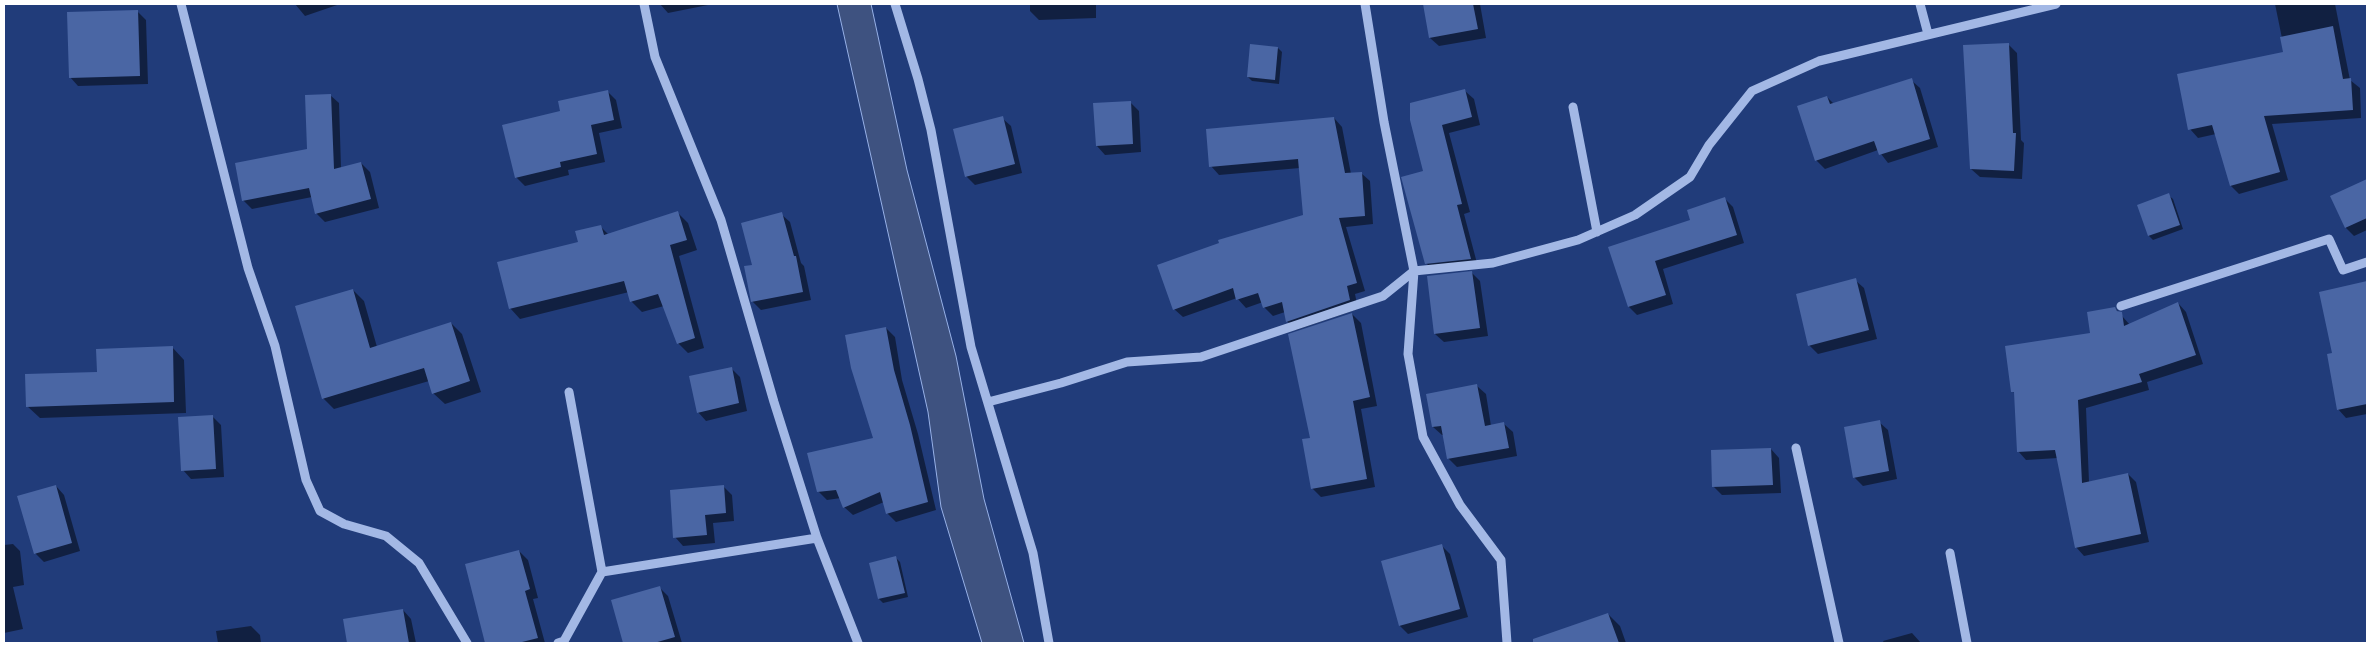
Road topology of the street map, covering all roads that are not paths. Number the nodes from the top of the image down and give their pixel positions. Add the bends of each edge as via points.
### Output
1 (181, 4) edge
2 (644, 4) edge
3 (895, 4) edge
4 (1365, 4) edge
5 (1920, 4) edge
6 (2056, 4) edge
7 (1928, 34) junction
8 (1573, 107) dead end
9 (1597, 232) junction
10 (2367, 262) edge
11 (1414, 271) junction
12 (2121, 306) dead end
13 (569, 392) dead end
14 (988, 402) junction
15 (1796, 448) dead end
16 (816, 538) junction
17 (1950, 553) dead end
18 (602, 572) junction
19 (467, 643) edge
20 (558, 643) edge
21 (858, 643) edge
22 (1049, 643) edge
23 (1507, 643) edge
24 (1839, 643) edge
25 (1967, 643) edge

1 - 19 street via 248,268 275,346 306,480 320,511 344,524 386,536 419,563
2 - 16 street via 655,57 721,220
3 - 14 street via 931,130 971,347
4 - 11 street via 1384,122
5 - 7 street
6 - 7 street
7 - 9 street via 1819,61 1752,91 1709,145 1690,177 1635,215
8 - 9 street
9 - 11 street via 1493,263
10 - 12 street via 2343,270 2329,239
11 - 14 street via 1383,296 1201,357 1127,362
11 - 23 street via 1408,354 1423,437 1460,505 1501,560
13 - 18 street
14 - 22 street via 1033,553
15 - 24 street
16 - 18 street
16 - 21 street
17 - 25 street
18 - 20 street via 564,641

